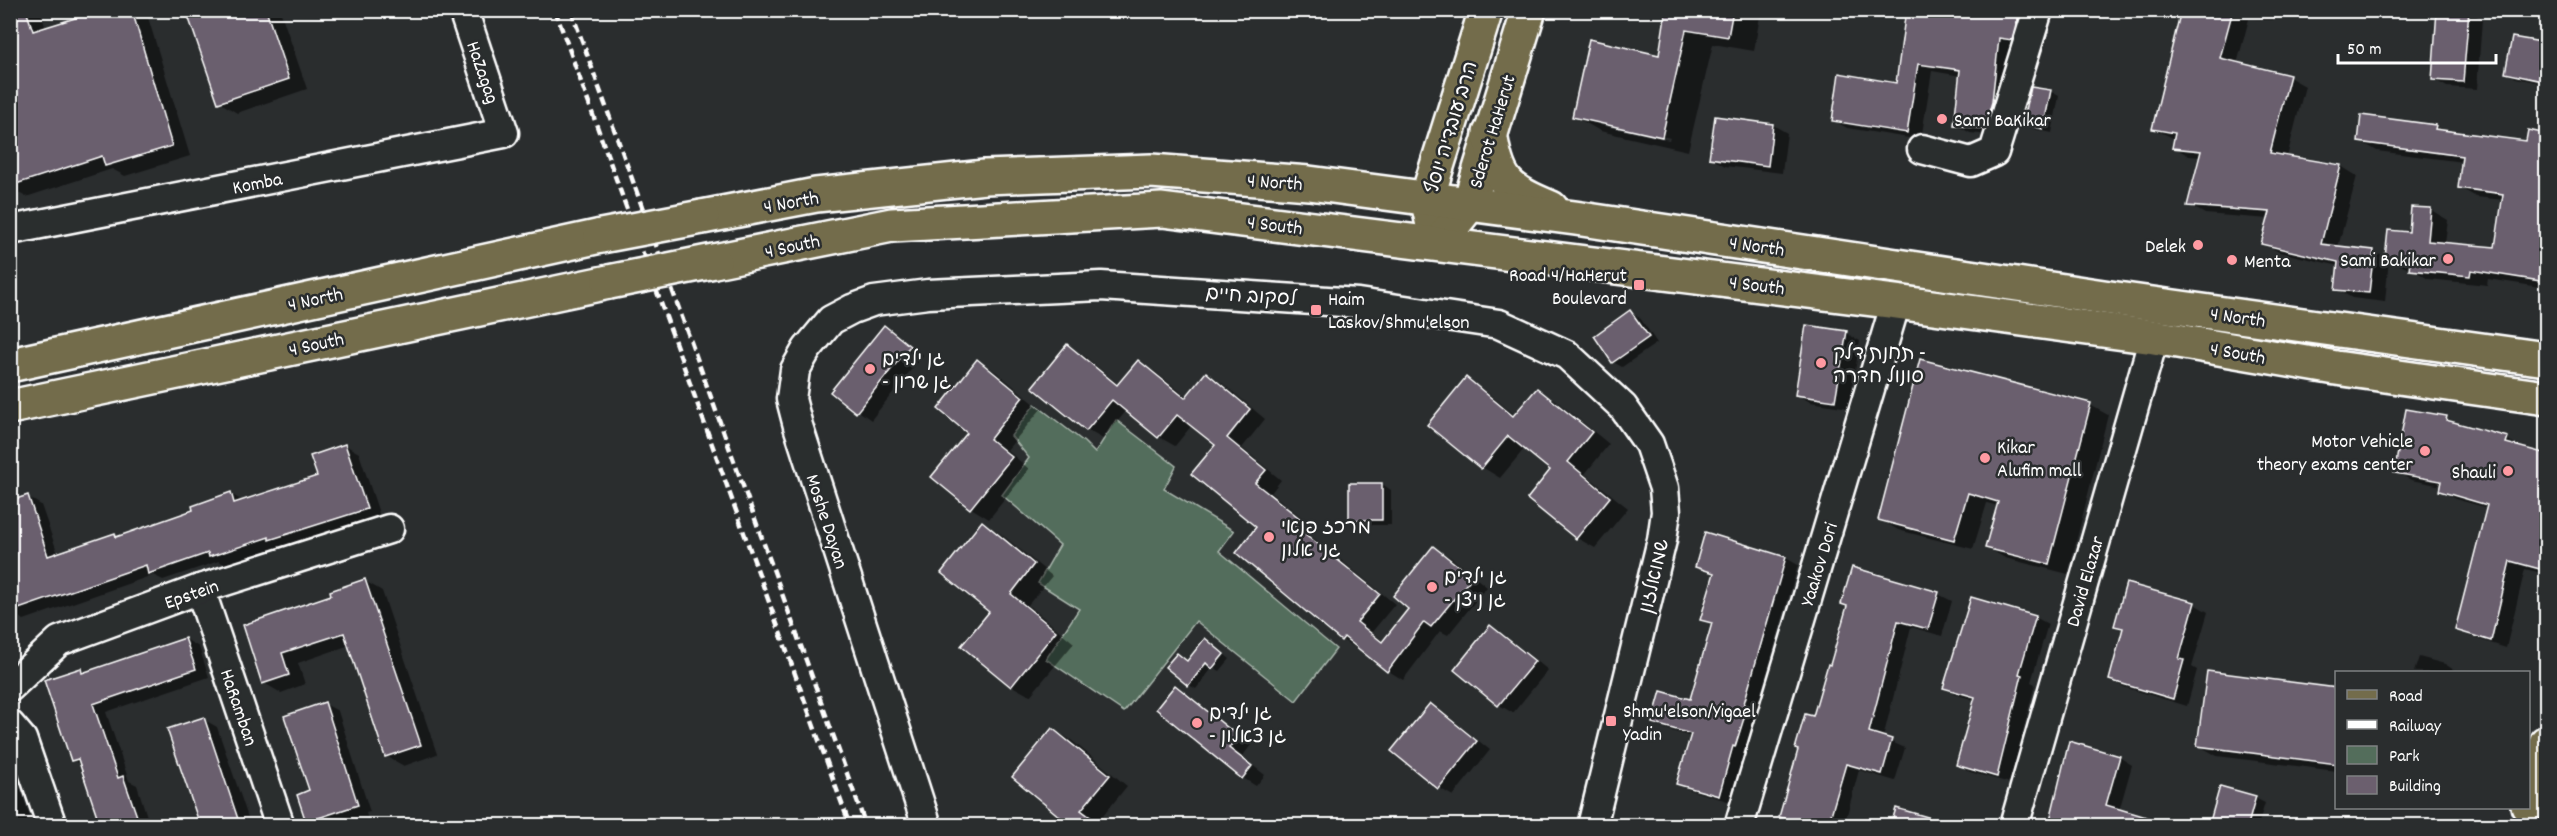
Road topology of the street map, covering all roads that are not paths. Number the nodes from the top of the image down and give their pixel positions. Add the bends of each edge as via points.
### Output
1 (463, 10) edge
2 (1486, 10) edge
3 (1529, 10) edge
4 (2038, 10) edge
5 (504, 133) joint
6 (1490, 133) junction
7 (1922, 149) dead end
8 (1427, 198) junction
9 (1469, 205) junction
10 (1575, 218) junction
11 (10, 230) edge
12 (1438, 244) junction
13 (928, 294) joint
14 (1896, 302) junction
15 (2154, 337) junction
16 (1567, 355) joint
17 (2547, 359) edge
18 (10, 365) edge
19 (2447, 384) junction
20 (2547, 398) edge
21 (10, 407) edge
22 (2547, 418) edge
23 (389, 529) dead end
24 (200, 589) junction
25 (10, 687) edge
26 (10, 725) edge
27 (2547, 743) edge
28 (2530, 800) edge
29 (2527, 809) edge
30 (52, 825) edge
31 (280, 825) edge
32 (927, 825) edge
33 (1592, 825) edge
34 (1739, 825) edge
35 (2014, 825) edge
36 (2523, 825) edge

1 - 5 street, HaZagag
2 - 8 main road, הרב עובדיה יוסף
3 - 6 main road, Sderot HaHerut
4 - 7 street via 1994,152 1971,162
5 - 11 street, Komba
6 - 9 main road, Sderot HaHerut
6 - 10 main road via 1494,161 1505,182 1521,196
8 - 9 main road, 4 North
8 - 12 main road, הרב עובדיה יוסף
8 - 18 main road, 4 North, bridge via 1309,183 1151,171 985,177 816,195 601,236
9 - 10 main road, 4 North
9 - 12 main road, Sderot HaHerut
10 - 17 main road, 4 North
12 - 14 main road, 4 South
12 - 21 main road, 4 South, bridge via 1162,210 892,225
13 - 16 street, לסקוב חיים via 1101,286 1358,303 1499,324
13 - 32 street, Moshe Dayan via 874,301 831,320 795,370 791,399
14 - 15 main road, 4 South
14 - 34 street, Yaakov Dori
15 - 19 main road, 4 South
15 - 35 street, David Elazar
16 - 33 street, שמואלזון via 1623,407 1649,444 1664,488 1666,512
19 - 20 main road, 4 South
19 - 22 main road via 2460,401
23 - 24 street, Epstein
24 - 25 street, Epstein via 59,641
24 - 31 street, HaRamban
26 - 30 street via 22,739
27 - 28 main road
29 - 36 main road

